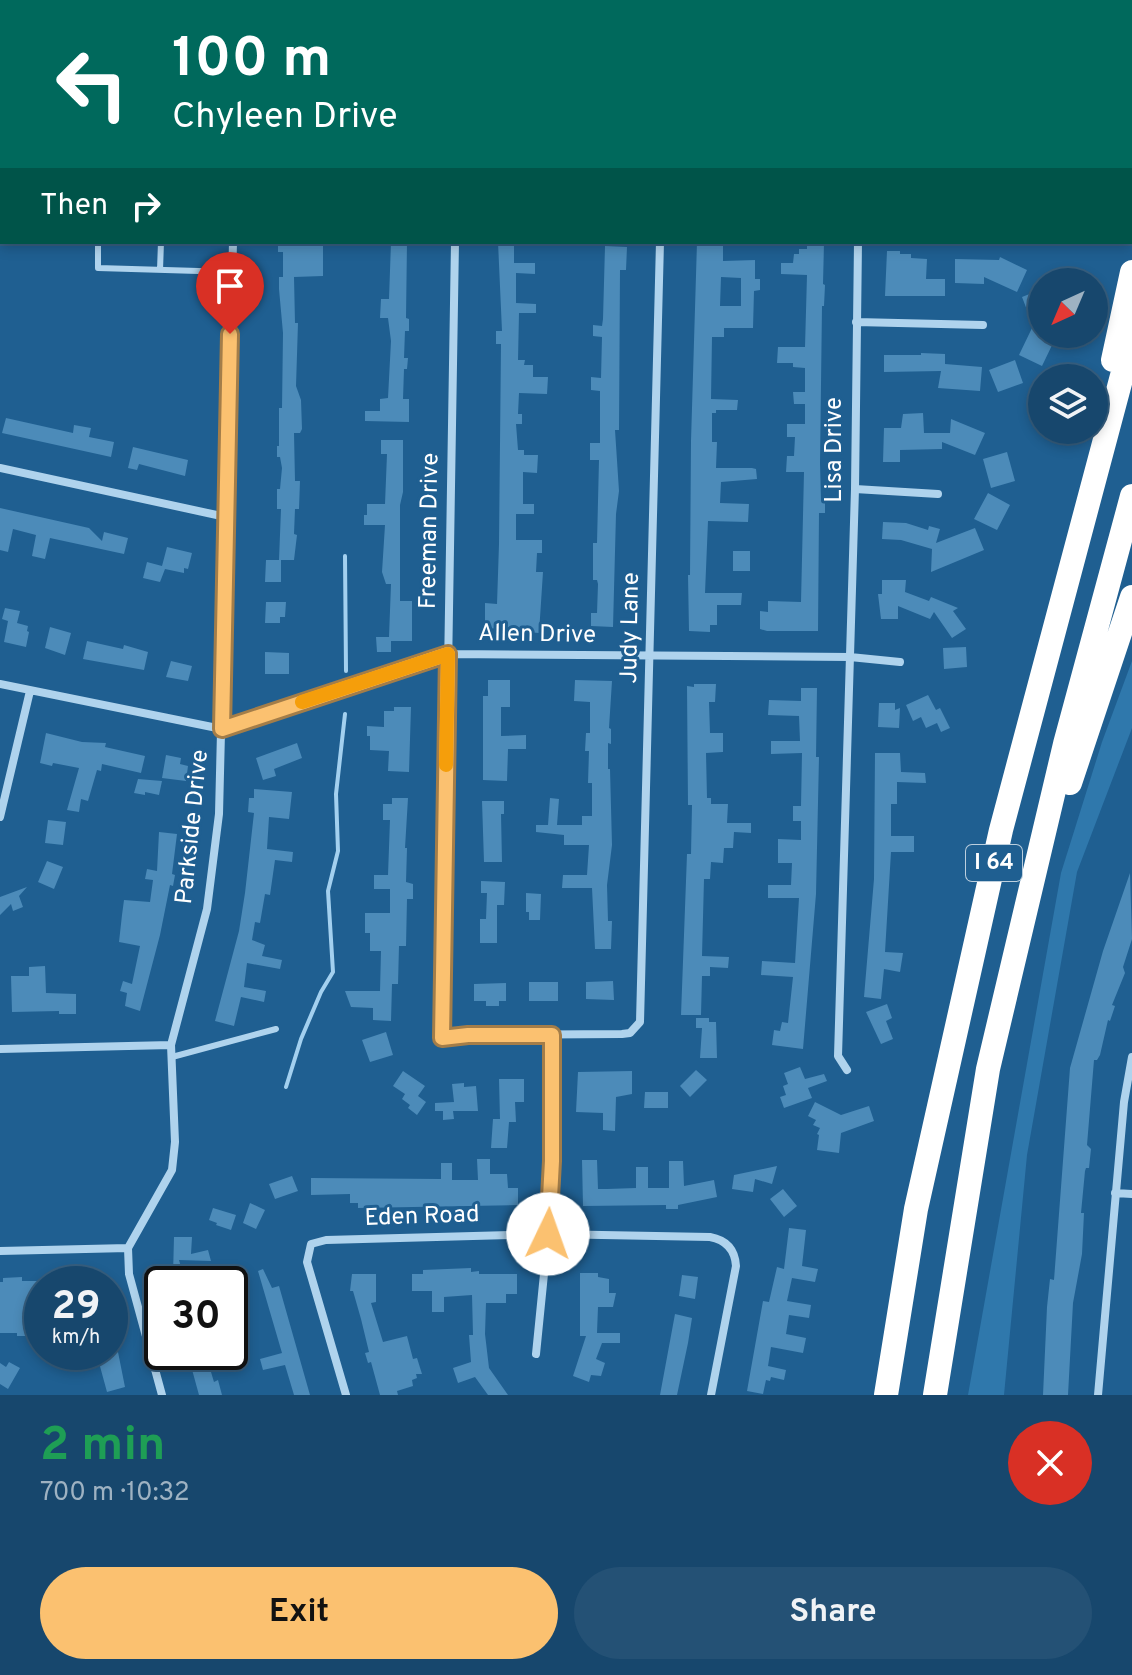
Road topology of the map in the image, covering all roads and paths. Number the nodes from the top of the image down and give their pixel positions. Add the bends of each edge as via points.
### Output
1 (98, 244) edge
2 (161, 244) edge
3 (233, 244) edge
4 (455, 244) edge
5 (660, 244) edge
6 (858, 244) edge
7 (160, 270) junction
8 (232, 272) junction
9 (1132, 272) edge
10 (856, 322) junction
11 (983, 325) dead end
12 (1132, 338) edge
13 (0, 468) edge
14 (855, 489) junction
15 (938, 494) dead end
16 (1132, 496) edge
17 (226, 517) junction
18 (1079, 531) junction
19 (1132, 597) edge
20 (448, 654) junction
21 (651, 657) junction
22 (850, 657) junction
23 (900, 662) dead end
24 (0, 684) edge
25 (30, 691) junction
26 (222, 729) junction
27 (0, 817) edge
28 (1027, 901) junction
29 (276, 1029) dead end
30 (552, 1035) junction
31 (171, 1045) junction
32 (0, 1049) edge
33 (172, 1057) junction
34 (1132, 1057) edge
35 (847, 1070) dead end
36 (1115, 1193) junction
37 (1132, 1194) edge
38 (548, 1234) junction
39 (128, 1248) junction
40 (0, 1251) edge
41 (536, 1354) dead end
42 (162, 1395) edge
43 (346, 1395) edge
44 (711, 1395) edge
45 (886, 1395) edge
46 (935, 1395) edge
47 (1098, 1395) edge

1 - 7 lane via 98,268
2 - 7 lane
3 - 8 street, Parkside Drive
4 - 20 street, Freeman Drive
5 - 21 street, Judy Lane
6 - 10 street, Lisa Drive
7 - 8 lane
8 - 17 street, Parkside Drive
9 - 18 highway
10 - 11 street
10 - 14 street, Lisa Drive
12 - 18 highway, I 64
13 - 17 street
14 - 15 street
14 - 22 street, Lisa Drive
16 - 28 highway, I 64
17 - 26 street, Parkside Drive
18 - 45 highway, I 64 via 1001,830 916,1209
19 - 28 highway
20 - 21 street, Allen Drive
20 - 26 street, Allen Drive
20 - 30 street, Freeman Drive via 442,1038
21 - 22 street, Allen Drive
21 - 30 street, Judy Lane via 640,1022 630,1033
22 - 23 street, Allen Drive
22 - 35 street, Lisa Drive via 838,1056
24 - 25 street, Allen Drive
25 - 26 street, Allen Drive
25 - 27 street
26 - 31 street, Parkside Drive via 219,814 207,909
28 - 46 highway, I 64 via 988,1069
29 - 33 lane
30 - 38 street
31 - 32 street
31 - 33 street, Parkside Drive
33 - 39 street, Parkside Drive via 172,1170
34 - 36 street
36 - 37 street
36 - 47 street
38 - 41 street
38 - 43 street, Eden Road via 311,1244 307,1262
38 - 44 street, Eden Road via 710,1237 727,1244 736,1266
39 - 40 street
39 - 42 street via 129,1274

